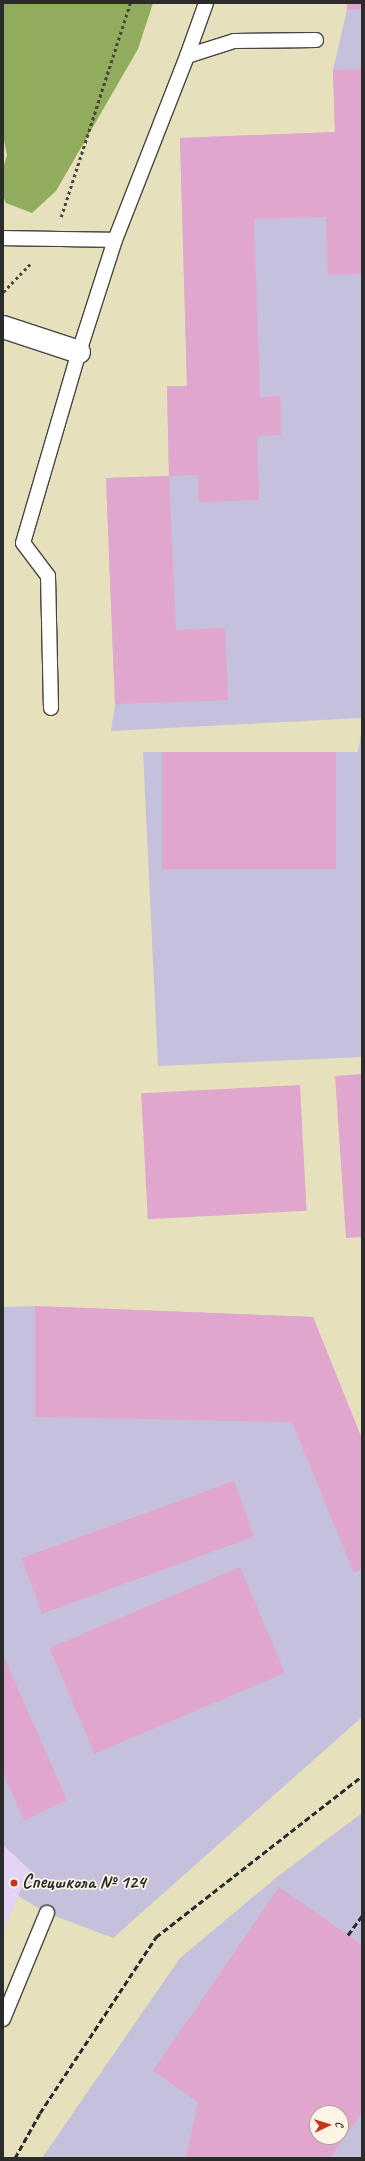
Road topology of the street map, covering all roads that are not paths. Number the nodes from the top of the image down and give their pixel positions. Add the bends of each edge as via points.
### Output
1 (206, 3) edge
2 (316, 40) dead end
3 (187, 56) junction
4 (3, 238) edge
5 (115, 240) junction
6 (3, 327) edge
7 (79, 352) junction
8 (51, 708) dead end
9 (47, 1913) dead end
10 (3, 2019) edge

1 - 3 lane
2 - 3 lane via 234,41
3 - 5 lane
4 - 5 lane
5 - 7 lane
6 - 7 street
7 - 8 lane via 23,543 48,576
9 - 10 lane

